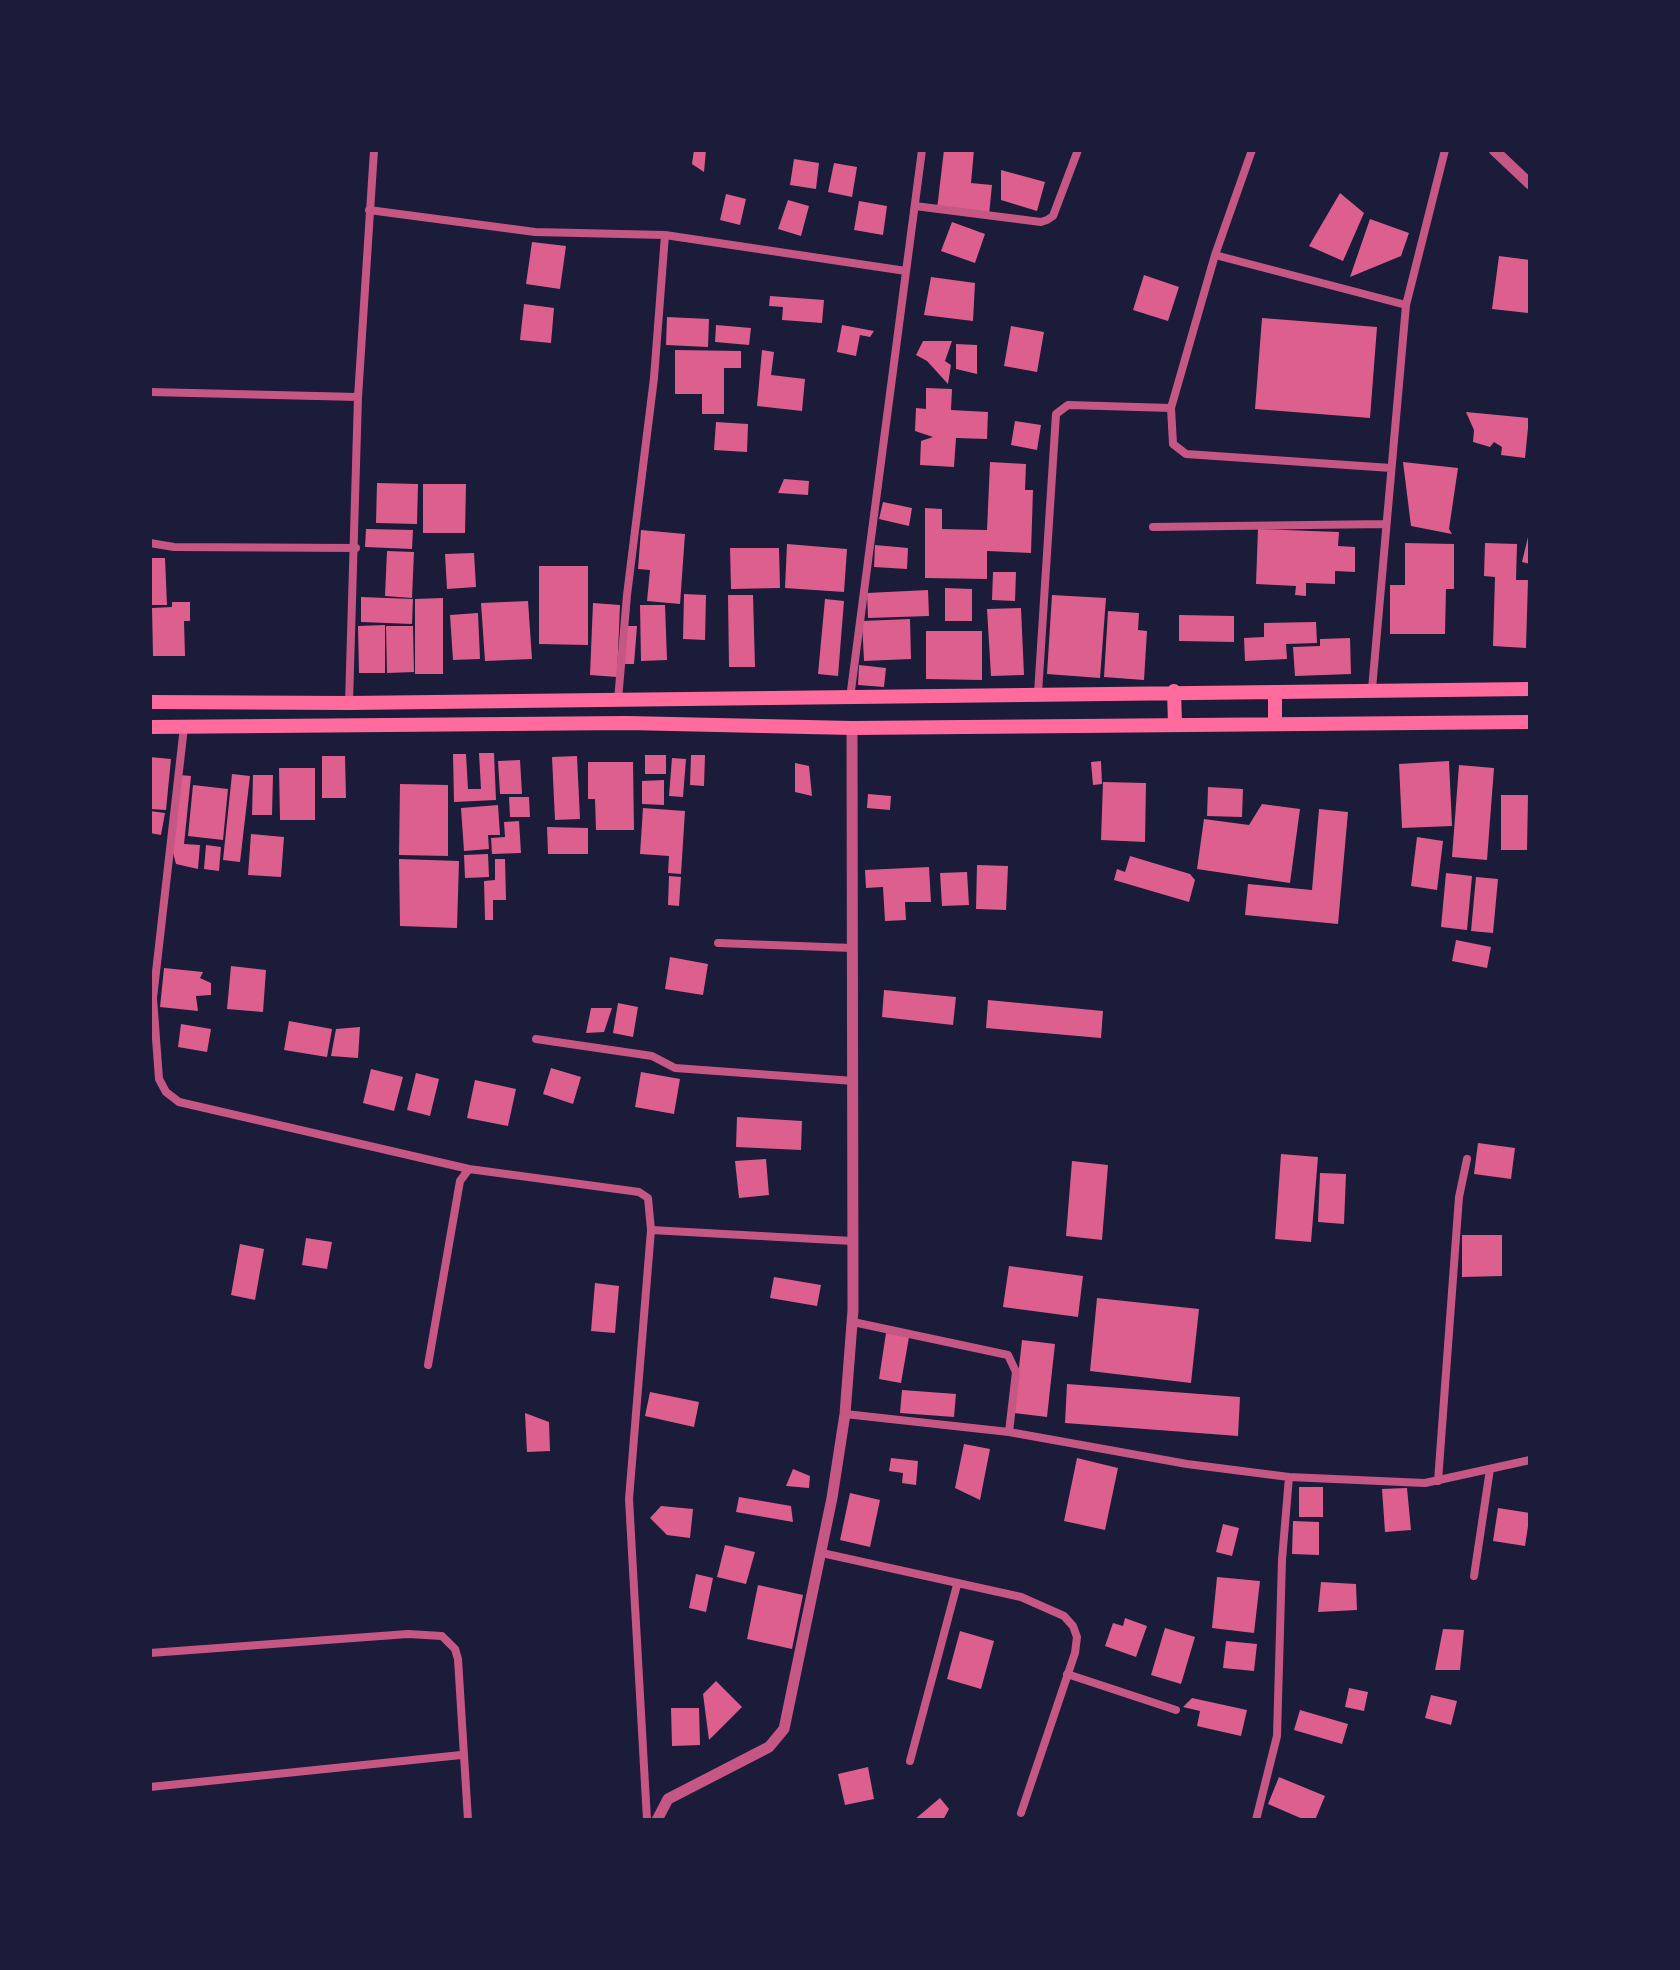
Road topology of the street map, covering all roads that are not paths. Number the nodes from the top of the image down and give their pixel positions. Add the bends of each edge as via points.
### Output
1 (374, 150) edge
2 (922, 150) edge
3 (1078, 150) edge
4 (1252, 150) edge
5 (1445, 150) edge
6 (1494, 150) edge
7 (1530, 184) edge
8 (915, 206) junction
9 (369, 210) junction
10 (665, 235) junction
11 (1215, 255) junction
12 (906, 271) junction
13 (1406, 305) junction
14 (150, 392) edge
15 (358, 397) junction
16 (1171, 408) junction
17 (1391, 468) junction
18 (1386, 524) junction
19 (1153, 527) dead end
20 (150, 543) edge
21 (356, 548) junction
22 (1372, 689) junction
23 (1530, 689) edge
24 (1174, 691) junction
25 (1275, 692) junction
26 (1038, 693) junction
27 (850, 698) junction
28 (618, 700) junction
29 (150, 702) edge
30 (349, 703) junction
31 (1530, 722) edge
32 (1175, 724) junction
33 (1275, 724) junction
34 (150, 727) edge
35 (184, 727) junction
36 (852, 728) junction
37 (718, 943) dead end
38 (852, 948) junction
39 (151, 998) edge
40 (536, 1039) dead end
41 (854, 1081) junction
42 (1467, 1159) dead end
43 (469, 1169) junction
44 (651, 1230) junction
45 (852, 1241) junction
46 (853, 1322) junction
47 (428, 1365) dead end
48 (845, 1414) junction
49 (1009, 1432) junction
50 (1530, 1460) edge
51 (1490, 1469) junction
52 (1289, 1477) junction
53 (1438, 1481) junction
54 (822, 1553) junction
55 (1474, 1576) dead end
56 (957, 1585) junction
57 (150, 1653) edge
58 (1067, 1674) junction
59 (1176, 1710) dead end
60 (461, 1755) junction
61 (910, 1761) dead end
62 (150, 1787) edge
63 (1021, 1813) dead end
64 (468, 1820) edge
65 (647, 1820) edge
66 (657, 1820) edge
67 (1256, 1820) edge

1 - 9 street
2 - 8 street
3 - 8 street via 1047,220
4 - 11 street
5 - 13 street
6 - 7 street
8 - 12 street
9 - 10 street via 535,232
9 - 15 street
10 - 12 street
10 - 28 street
11 - 13 street
11 - 16 street
12 - 27 street
13 - 17 street
14 - 15 street
15 - 21 street
16 - 17 street via 1173,444 1186,454
16 - 26 street via 1058,409
17 - 18 street
18 - 19 street
18 - 22 street
20 - 21 street
21 - 30 street
22 - 23 highway
22 - 25 highway
24 - 25 highway
24 - 26 highway
24 - 32 highway
25 - 33 highway
26 - 27 highway
27 - 28 highway
28 - 30 highway
29 - 30 highway
31 - 33 highway
32 - 33 highway
32 - 36 highway
34 - 35 highway
35 - 36 highway via 627,723
35 - 39 street
36 - 38 street
37 - 38 street
38 - 41 street
39 - 43 street via 159,1079 179,1102
40 - 41 street via 652,1056 675,1068
41 - 45 street
42 - 53 street via 1459,1197
43 - 44 street via 639,1192 648,1198
43 - 47 street via 460,1181
44 - 45 street
44 - 65 street via 629,1499
45 - 46 street
46 - 48 street
46 - 49 street via 1008,1355 1016,1372
48 - 49 street
48 - 54 street
49 - 52 street
50 - 51 street
51 - 53 street
51 - 55 street
52 - 53 street
52 - 67 street via 1277,1736
54 - 56 street
54 - 66 street via 784,1729 769,1747 668,1799
56 - 58 street via 1021,1597 1064,1616 1077,1637
56 - 61 street
57 - 60 street via 442,1636 458,1659
58 - 59 street
58 - 63 street
60 - 62 street
60 - 64 street

